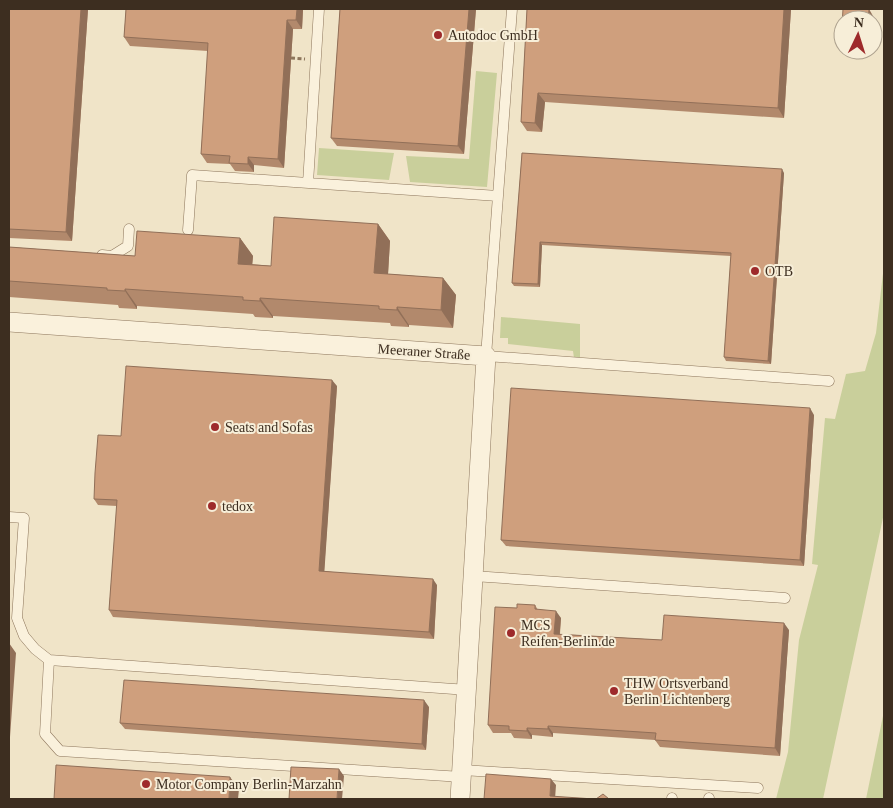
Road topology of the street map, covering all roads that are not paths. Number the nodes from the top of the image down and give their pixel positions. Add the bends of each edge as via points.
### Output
1 (319, 9) edge
2 (512, 9) edge
3 (308, 183) junction
4 (498, 196) junction
5 (129, 228) dead end
6 (188, 230) dead end
7 (92, 255) edge
8 (9, 322) edge
9 (486, 356) junction
10 (830, 381) dead end
11 (9, 517) edge
12 (473, 576) junction
13 (785, 598) dead end
14 (49, 660) junction
15 (468, 690) junction
16 (462, 773) junction
17 (758, 788) dead end
18 (460, 799) edge

1 - 3 lane
2 - 4 lane
3 - 4 lane
3 - 6 lane via 192,175
4 - 9 lane
5 - 7 lane via 128,246 112,256
8 - 9 street, Meeraner Straße
9 - 10 lane
9 - 12 street, Meeraner Straße
11 - 14 lane via 24,518 17,618 24,636
12 - 13 lane
12 - 15 street, Meeraner Straße
14 - 15 lane
14 - 16 lane via 44,734 60,751
15 - 16 street, Meeraner Straße
16 - 17 lane
16 - 18 street, Meeraner Straße

